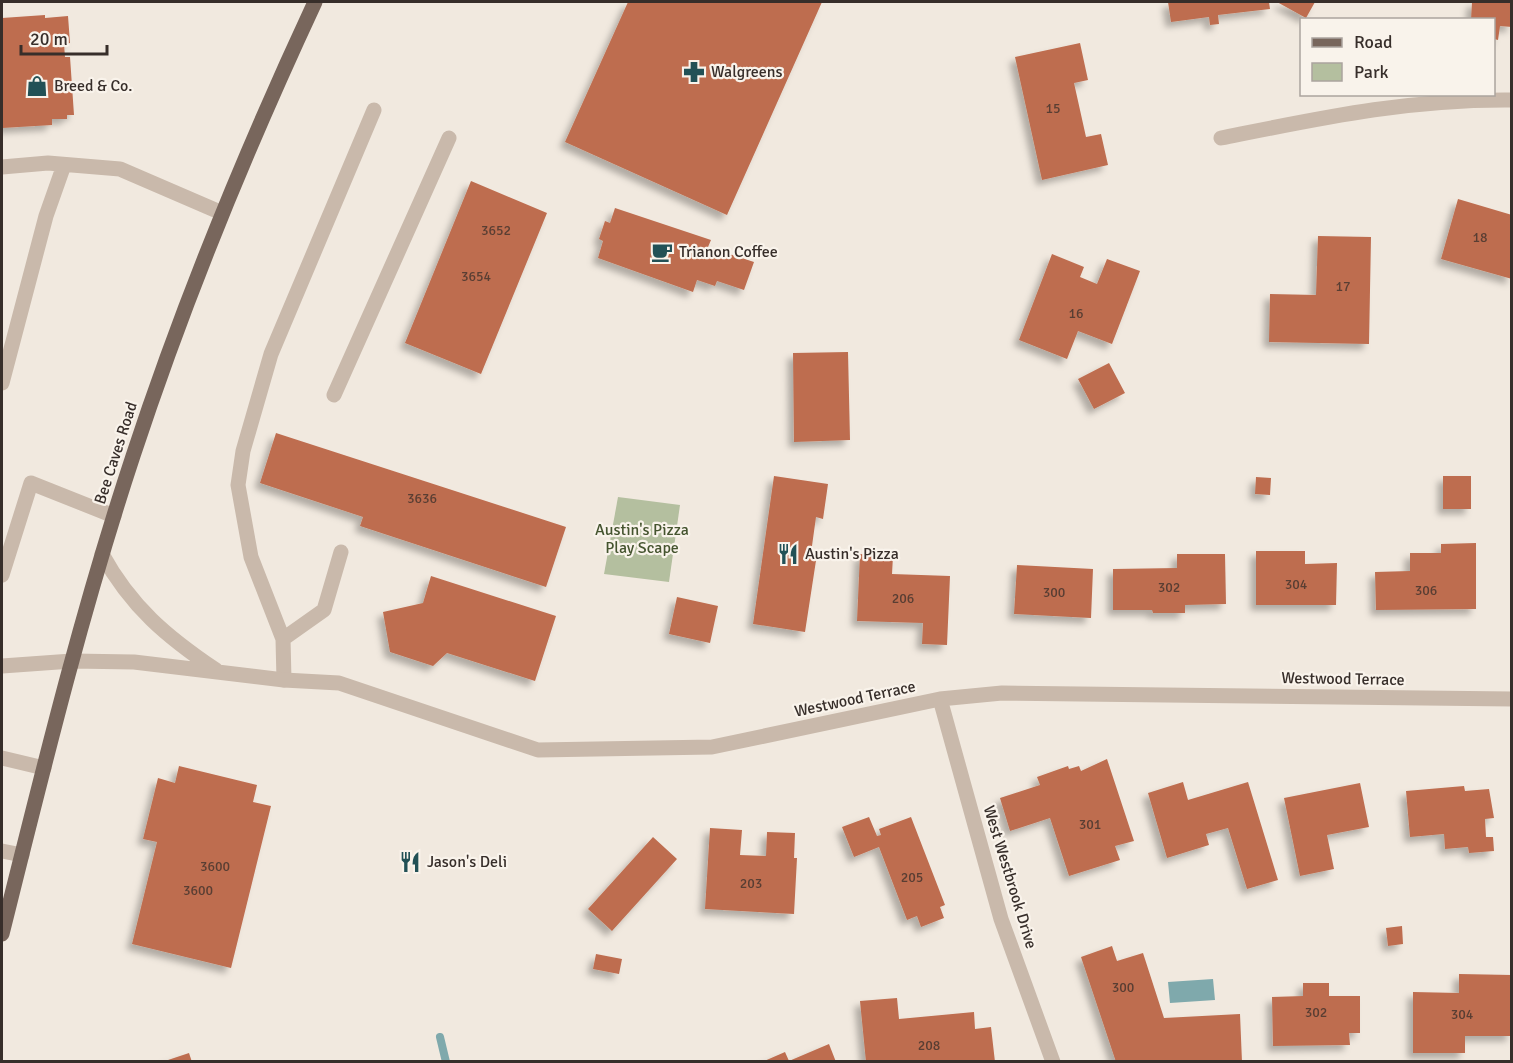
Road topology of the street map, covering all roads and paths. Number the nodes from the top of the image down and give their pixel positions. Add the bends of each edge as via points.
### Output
1 (315, 2) edge
2 (1512, 100) edge
3 (374, 110) dead end
4 (449, 138) dead end
5 (1221, 138) dead end
6 (64, 165) junction
7 (2, 167) edge
8 (222, 213) junction
9 (2, 383) edge
10 (334, 395) dead end
11 (114, 516) junction
12 (341, 552) dead end
13 (102, 554) junction
14 (2, 574) edge
15 (284, 639) junction
16 (72, 661) junction
17 (2, 666) edge
18 (218, 672) junction
19 (284, 680) junction
20 (940, 699) junction
21 (1512, 699) edge
22 (2, 758) edge
23 (44, 768) junction
24 (2, 851) edge
25 (22, 855) junction
26 (2, 934) edge
27 (1053, 1062) edge

1 - 8 main road, Bee Caves Road
2 - 5 street via 1453,99 1362,109
3 - 15 street via 271,354 243,451 238,485 251,557
4 - 10 street
6 - 7 street
6 - 8 street via 120,169
6 - 9 street via 46,216
8 - 11 main road, Bee Caves Road via 177,328
11 - 13 main road, Bee Caves Road
11 - 14 street via 32,483
12 - 15 street via 324,610
13 - 16 main road, Bee Caves Road
13 - 18 street, Westwood Terrace via 113,574 157,627
15 - 19 street
16 - 17 street, Westwood Terrace
16 - 18 street, Westwood Terrace via 134,662
16 - 23 main road, Bee Caves Road
18 - 19 street, Westwood Terrace
19 - 20 street, Westwood Terrace via 339,682 538,750 712,747
20 - 21 street, Westwood Terrace via 1002,693
20 - 27 street, West Westbrook Drive via 1001,919
22 - 23 street
23 - 25 main road, Bee Caves Road
24 - 25 street
25 - 26 main road, Bee Caves Road

